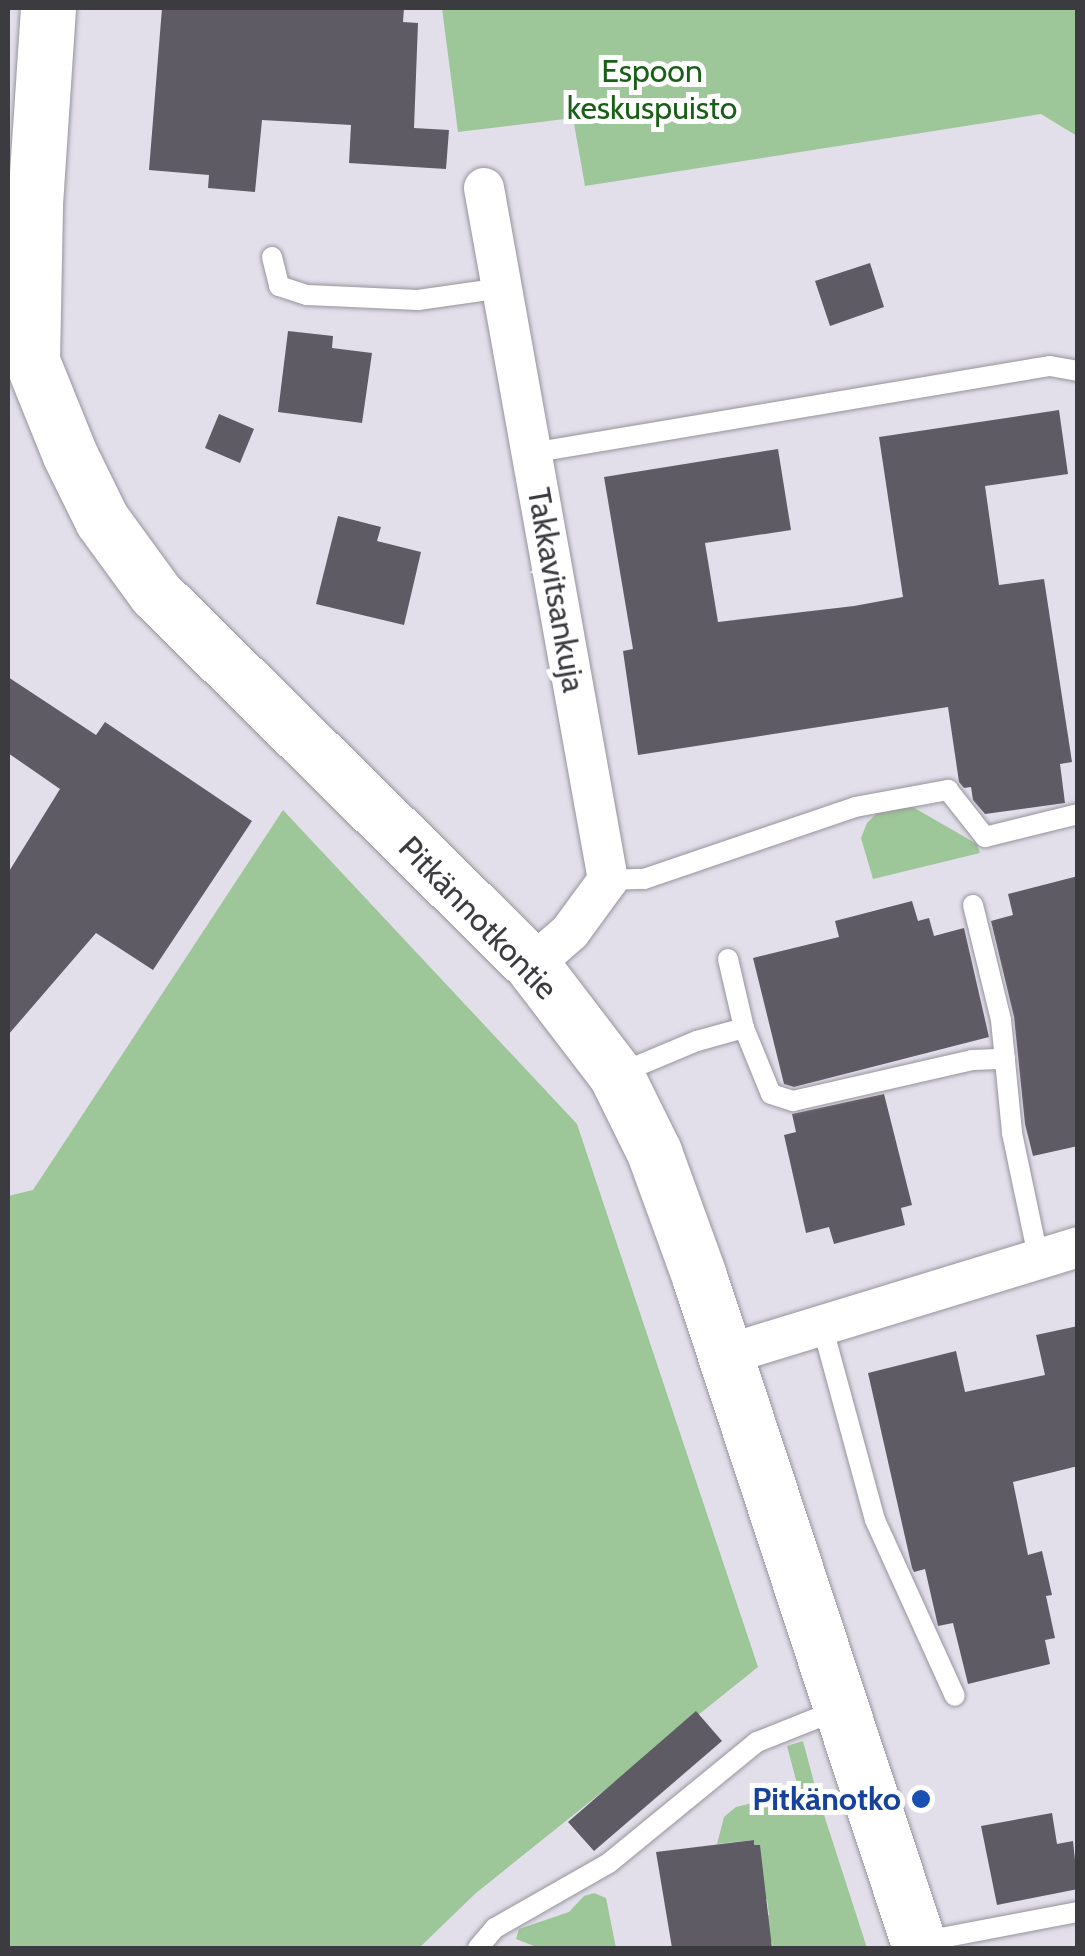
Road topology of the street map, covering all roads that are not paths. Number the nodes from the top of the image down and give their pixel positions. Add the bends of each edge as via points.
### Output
1 (48, 8) edge
2 (484, 188) dead end
3 (272, 257) dead end
4 (502, 288) junction
5 (20, 366) edge
6 (1078, 372) edge
7 (532, 453) junction
8 (1078, 814) edge
9 (608, 880) junction
10 (973, 905) dead end
11 (728, 959) dead end
12 (532, 965) junction
13 (744, 1028) junction
14 (1005, 1059) junction
15 (616, 1075) junction
16 (1078, 1247) edge
17 (1038, 1256) junction
18 (822, 1325) junction
19 (725, 1354) junction
20 (955, 1696) dead end
21 (842, 1709) junction
22 (1078, 1912) edge
23 (919, 1946) edge
24 (478, 1948) edge

1 - 5 street, Pitkännotkontie
2 - 4 street, Takkavitsankuja
3 - 4 lane via 279,286 308,295 418,300
4 - 7 street, Takkavitsankuja
5 - 12 street, Pitkännotkontie via 102,520 156,594
6 - 7 lane via 1050,366
7 - 9 street, Takkavitsankuja
8 - 9 lane via 984,837 948,790 855,806 644,879
9 - 12 street via 570,932
10 - 14 lane
11 - 13 lane
12 - 15 street, Pitkännotkontie
13 - 14 lane via 771,1094 793,1101 972,1060
13 - 15 lane
14 - 17 lane via 1012,1133
15 - 19 street, Pitkännotkontie via 654,1152
16 - 17 street
17 - 18 street
18 - 19 street
18 - 20 lane via 876,1520
19 - 21 street, Pitkännotkontie
21 - 23 street, Pitkännotkontie
21 - 24 lane via 758,1742 609,1864 495,1928
22 - 23 lane

